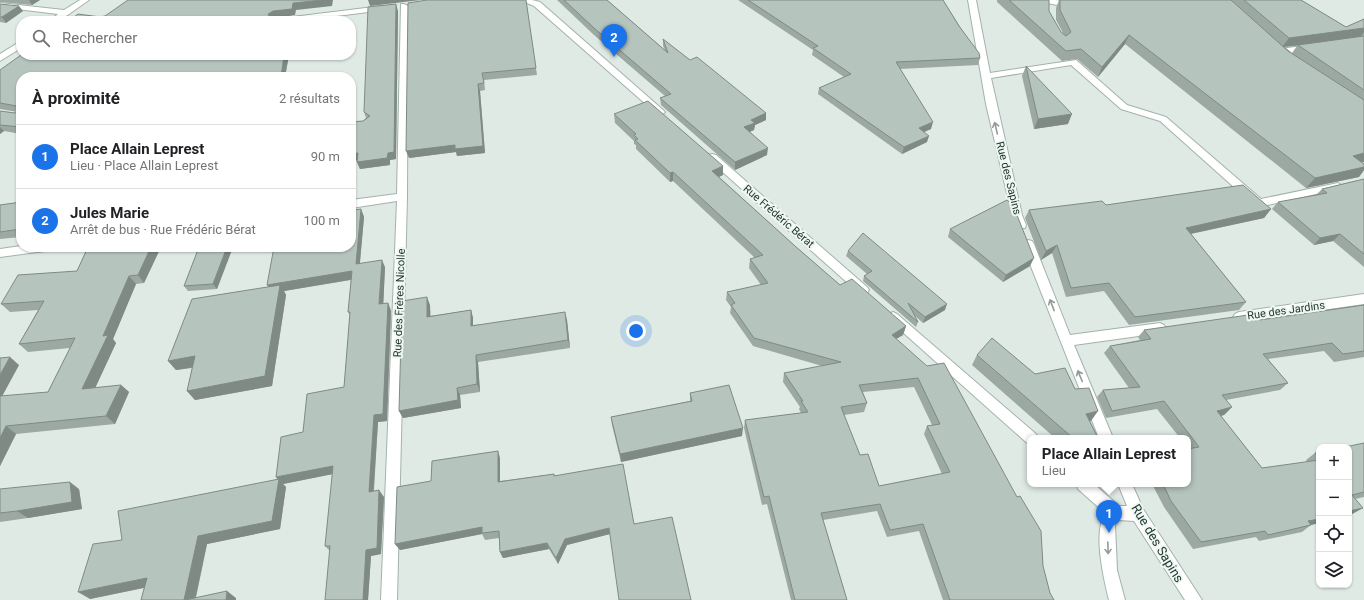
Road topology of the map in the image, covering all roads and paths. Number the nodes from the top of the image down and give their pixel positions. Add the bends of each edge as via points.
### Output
1 (85, 0) edge
2 (524, 0) edge
3 (972, 0) edge
4 (1049, 3) edge
5 (0, 5) edge
6 (1084, 6) edge
7 (66, 13) junction
8 (62, 16) edge
9 (317, 16) edge
10 (1319, 46) edge
11 (16, 48) edge
12 (16, 52) edge
13 (4, 56) edge
14 (1292, 61) edge
15 (986, 76) junction
16 (668, 119) edge
17 (704, 150) edge
18 (1344, 184) edge
19 (402, 197) junction
20 (356, 203) edge
21 (18, 252) edge
22 (1, 255) edge
23 (870, 297) edge
24 (1364, 299) edge
25 (882, 307) edge
26 (1230, 318) edge
27 (1175, 326) edge
28 (1066, 341) junction
29 (1028, 435) edge
30 (1105, 435) edge
31 (1086, 487) edge
32 (1127, 487) edge
33 (1116, 513) junction
34 (1138, 514) junction
35 (389, 600) edge
36 (1118, 600) edge
37 (1194, 600) edge

1 - 7 street
2 - 16 street via 536,4
3 - 15 street, Rue des Sapins
4 - 6 street
5 - 7 street
7 - 8 street
9 - 19 street, Rue des Frères Nicolle via 400,6
10 - 14 street via 1277,49
11 - 13 street
12 - 13 street
15 - 18 street via 1073,62 1124,107 1163,119 1259,203
28 -> 15 street, Rue des Sapins via 1017,215
17 - 23 street, Rue Frédéric Bérat
19 - 20 street
19 - 35 street, Rue des Frères Nicolle
21 - 22 street
24 - 26 street, Rue des Jardins
25 - 29 street
27 - 28 street
30 -> 28 street, Rue des Sapins
31 - 33 street
32 - 34 street, Rue des Sapins
33 - 34 street
33 -> 36 street via 1107,523 1109,570
34 - 37 street, Rue des Sapins

